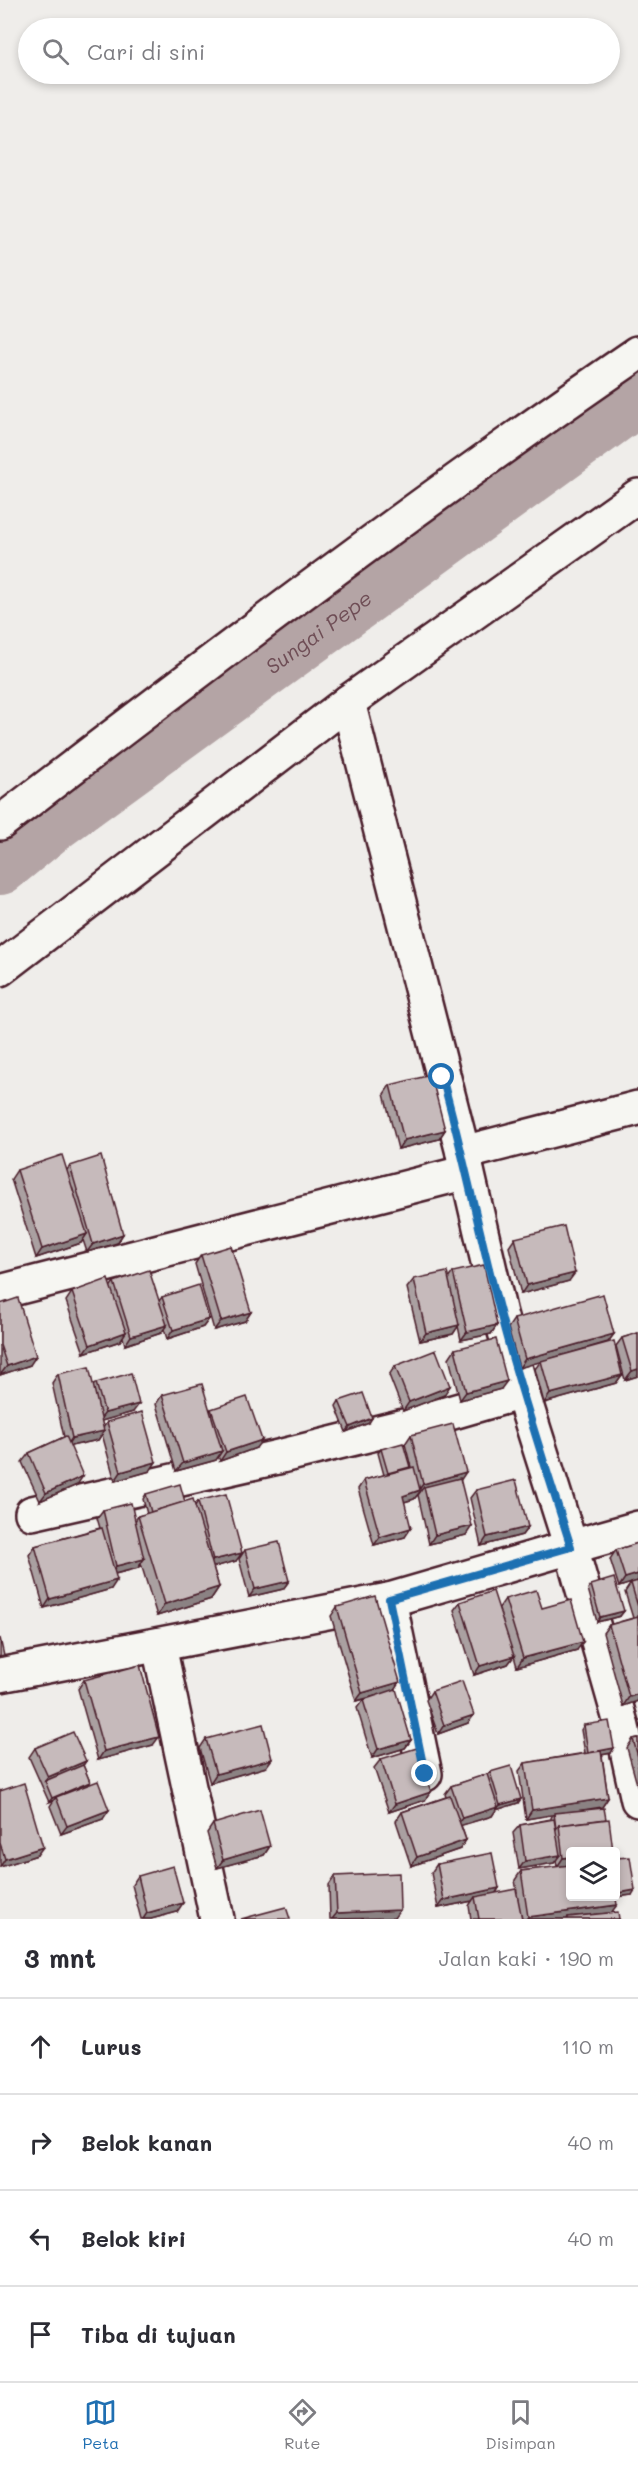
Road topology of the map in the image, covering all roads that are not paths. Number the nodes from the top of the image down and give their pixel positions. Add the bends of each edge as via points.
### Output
1 (638, 353) edge
2 (638, 496) edge
3 (348, 702) junction
4 (0, 823) edge
5 (0, 969) edge
6 (638, 1108) edge
7 (465, 1162) junction
8 (0, 1292) edge
9 (522, 1392) junction
10 (32, 1513) dead end
11 (638, 1528) edge
12 (571, 1547) junction
13 (389, 1599) junction
14 (159, 1646) junction
15 (0, 1675) edge
16 (630, 1725) edge
17 (425, 1774) edge
18 (638, 1800) edge
19 (217, 1919) edge

1 - 4 street via 229,647
2 - 3 street
3 - 5 street
3 - 7 street
6 - 7 street
7 - 8 street
7 - 9 street
9 - 10 street via 300,1452
9 - 12 street
11 - 12 street
12 - 13 street
12 - 16 street
13 - 14 street
13 - 17 street
14 - 15 street
14 - 19 street
16 - 18 street

